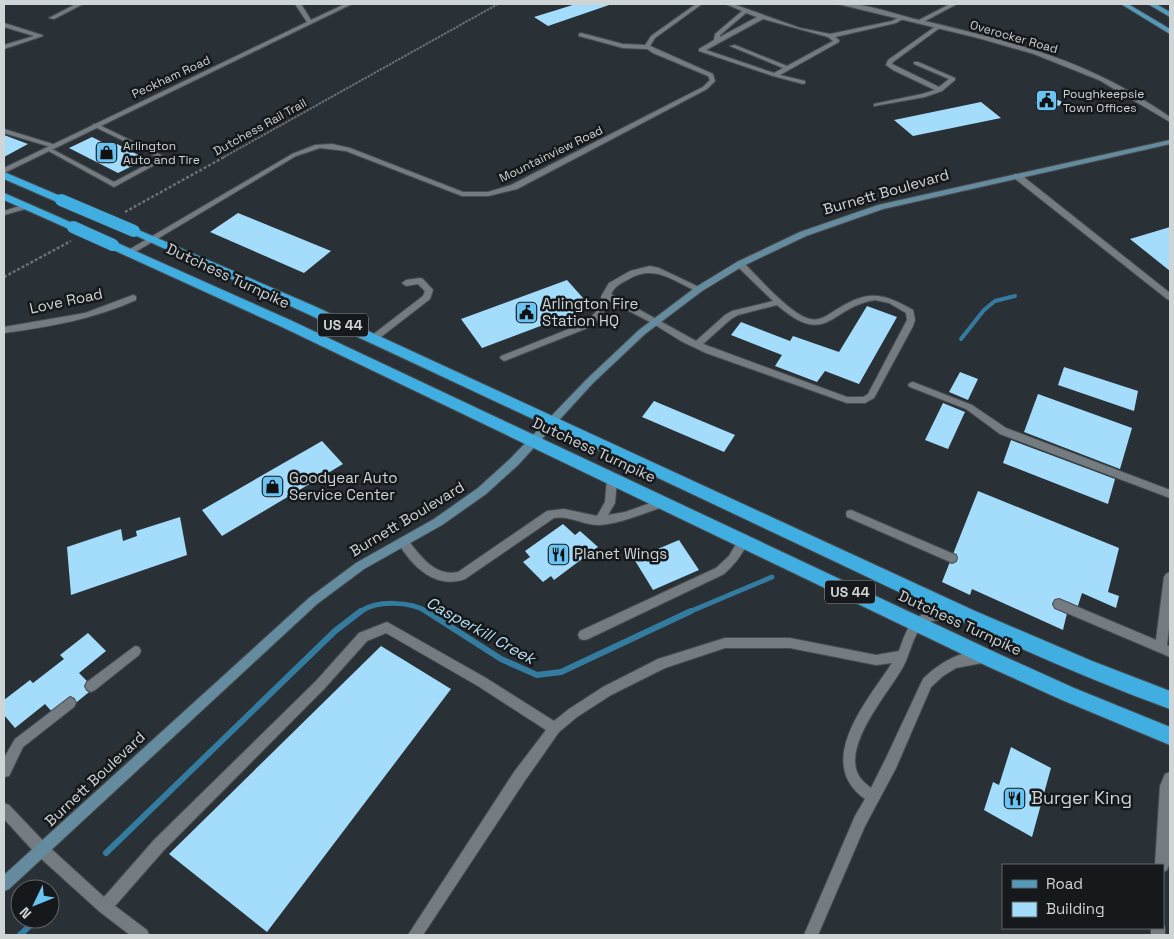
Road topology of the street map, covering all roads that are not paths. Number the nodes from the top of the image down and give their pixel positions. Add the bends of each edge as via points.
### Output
1 (80, 4) edge
2 (298, 4) edge
3 (349, 4) edge
4 (699, 4) edge
5 (729, 4) edge
6 (841, 4) edge
7 (954, 4) edge
8 (1124, 4) edge
9 (1151, 4) edge
10 (745, 11) junction
11 (1170, 15) edge
12 (762, 17) junction
13 (52, 18) dead end
14 (902, 18) junction
15 (310, 22) junction
16 (919, 22) junction
17 (4, 25) edge
18 (938, 27) junction
19 (1170, 32) edge
20 (581, 35) dead end
21 (830, 36) junction
22 (717, 41) junction
23 (733, 46) dead end
24 (4, 47) edge
25 (647, 47) junction
26 (916, 63) dead end
27 (787, 68) junction
28 (775, 75) junction
29 (803, 82) dead end
30 (940, 90) junction
31 (876, 105) dead end
32 (1170, 120) edge
33 (95, 125) junction
34 (4, 131) edge
35 (1170, 142) edge
36 (51, 147) junction
37 (4, 170) edge
38 (4, 175) edge
39 (1017, 176) junction
40 (4, 196) edge
41 (26, 206) junction
42 (4, 213) edge
43 (150, 239) junction
44 (129, 252) junction
45 (740, 264) junction
46 (406, 282) dead end
47 (699, 289) junction
48 (606, 295) junction
49 (1170, 297) edge
50 (133, 298) dead end
51 (780, 302) junction
52 (655, 321) junction
53 (4, 330) edge
54 (374, 338) junction
55 (697, 345) junction
56 (504, 358) dead end
57 (913, 385) dead end
58 (551, 422) junction
59 (532, 442) junction
60 (612, 479) junction
61 (1170, 494) edge
62 (662, 503) junction
63 (851, 514) dead end
64 (599, 521) junction
65 (403, 542) junction
66 (743, 542) junction
67 (952, 558) dead end
68 (1170, 576) edge
69 (1059, 604) dead end
70 (916, 624) junction
71 (1010, 634) junction
72 (584, 635) dead end
73 (1166, 650) edge
74 (135, 651) dead end
75 (903, 656) junction
76 (995, 661) junction
77 (91, 686) dead end
78 (1170, 700) edge
79 (70, 703) dead end
80 (555, 728) junction
81 (1170, 736) edge
82 (4, 771) edge
83 (1170, 778) edge
84 (873, 797) junction
85 (4, 810) edge
86 (42, 850) junction
87 (1162, 864) edge
88 (4, 884) edge
89 (105, 907) junction
90 (419, 929) edge
91 (142, 935) edge
92 (811, 935) edge

1 - 13 street
2 - 15 street
3 - 15 street, Peckham Road
4 - 25 street via 653,37
5 - 10 street
6 - 14 street, Overocker Road
7 - 16 street
8 - 19 main road
9 - 11 main road
10 - 12 street
10 - 22 street via 717,35
12 - 21 street
12 - 22 street
14 - 16 street, Overocker Road
14 - 21 street
15 - 33 street, Peckham Road
16 - 18 street, Overocker Road
17 - 24 street via 40,36
18 - 30 street via 890,61 890,65
18 - 32 street, Overocker Road via 1033,52 1074,67 1126,91
20 - 25 street via 623,46
21 - 27 street via 837,41
22 - 28 street via 701,50
23 - 27 street
25 - 43 street, Mountainview Road via 711,75 713,80 671,106 514,187 491,194 462,194 348,149 314,146
26 - 30 street via 953,79
27 - 28 street
28 - 29 street
30 - 31 street
33 - 36 street, Peckham Road
33 - 36 street via 164,158 114,184
34 - 36 street
35 - 39 street, Burnett Boulevard
36 - 37 street, Peckham Road
38 - 43 highway, Dutchess Turnpike / US 44, bridge
39 - 45 street, Burnett Boulevard via 852,216
39 - 49 street
40 - 41 highway, Dutchess Turnpike / US 44
41 - 42 street
41 - 44 highway, Dutchess Turnpike / US 44, bridge
43 - 44 street, Mountainview Road
43 - 54 highway, Dutchess Turnpike / US 44
44 - 59 highway, Dutchess Turnpike / US 44 via 277,319
45 - 47 street, Burnett Boulevard
45 - 51 street
46 - 54 street via 420,281 429,290 427,298
47 - 48 street via 650,269 622,278
47 - 52 street, Burnett Boulevard
48 - 52 street
48 - 56 street via 599,314 580,329
50 - 53 street, Love Road via 88,316
51 - 55 street via 735,313
51 - 55 street via 807,322 818,323 862,298 879,298 905,308 911,314 911,320 871,396 865,400 836,397
52 - 55 street
52 - 58 street, Burnett Boulevard via 614,357
54 - 58 highway, Dutchess Turnpike / US 44
57 - 61 street via 969,407 1002,431
58 - 59 street, Burnett Boulevard
58 - 71 highway, Dutchess Turnpike / US 44
59 - 60 highway, Dutchess Turnpike / US 44
59 - 65 street, Burnett Boulevard via 504,472 469,501
60 - 62 highway, Dutchess Turnpike / US 44
60 - 64 street via 610,503
62 - 64 street
62 - 66 highway, Dutchess Turnpike / US 44
63 - 67 street
64 - 65 street via 566,512 551,514 454,578 440,578 432,574
65 - 86 street, Burnett Boulevard via 360,566 313,601
66 - 70 highway, Dutchess Turnpike / US 44
66 - 72 street via 733,559 712,576
68 - 73 street
69 - 73 street
70 - 71 street via 934,615 958,616
70 - 75 street
70 - 76 highway, Dutchess Turnpike / US 44
71 - 78 highway, Dutchess Turnpike / US 44
74 - 77 street
75 - 80 street via 876,660 790,643 725,644 662,663 573,713
75 - 84 street via 864,716 849,755 850,772 855,781
76 - 81 highway, Dutchess Turnpike / US 44
76 - 84 street via 969,658 945,666 935,674 927,683
79 - 82 street via 19,743
80 - 89 street via 387,627 363,637 320,685 159,845
80 - 90 street
83 - 87 street
84 - 92 street
85 - 86 street
86 - 88 street, Burnett Boulevard
86 - 89 street
89 - 91 street

